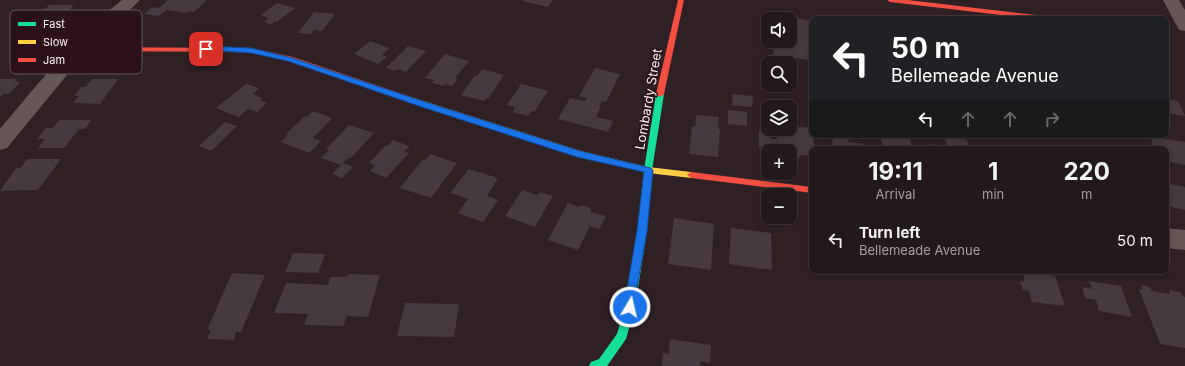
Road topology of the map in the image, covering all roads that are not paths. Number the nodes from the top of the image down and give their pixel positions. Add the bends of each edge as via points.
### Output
1 (132, 0) edge
2 (681, 0) edge
3 (890, 0) edge
4 (1172, 0) edge
5 (119, 10) edge
6 (1027, 16) edge
7 (1185, 26) edge
8 (1169, 28) edge
9 (1185, 29) edge
10 (142, 50) edge
11 (59, 74) edge
12 (0, 143) edge
13 (648, 170) junction
14 (809, 190) edge
15 (1169, 238) edge
16 (1185, 240) edge
17 (599, 365) edge

1 - 5 street
2 - 13 street, Lombardy Street
3 - 6 street
4 - 7 street
8 - 9 street
10 - 13 street via 251,50 290,59 580,154
11 - 12 street
13 - 14 street
13 - 17 street, Lombardy Street via 630,307 622,336
15 - 16 street

